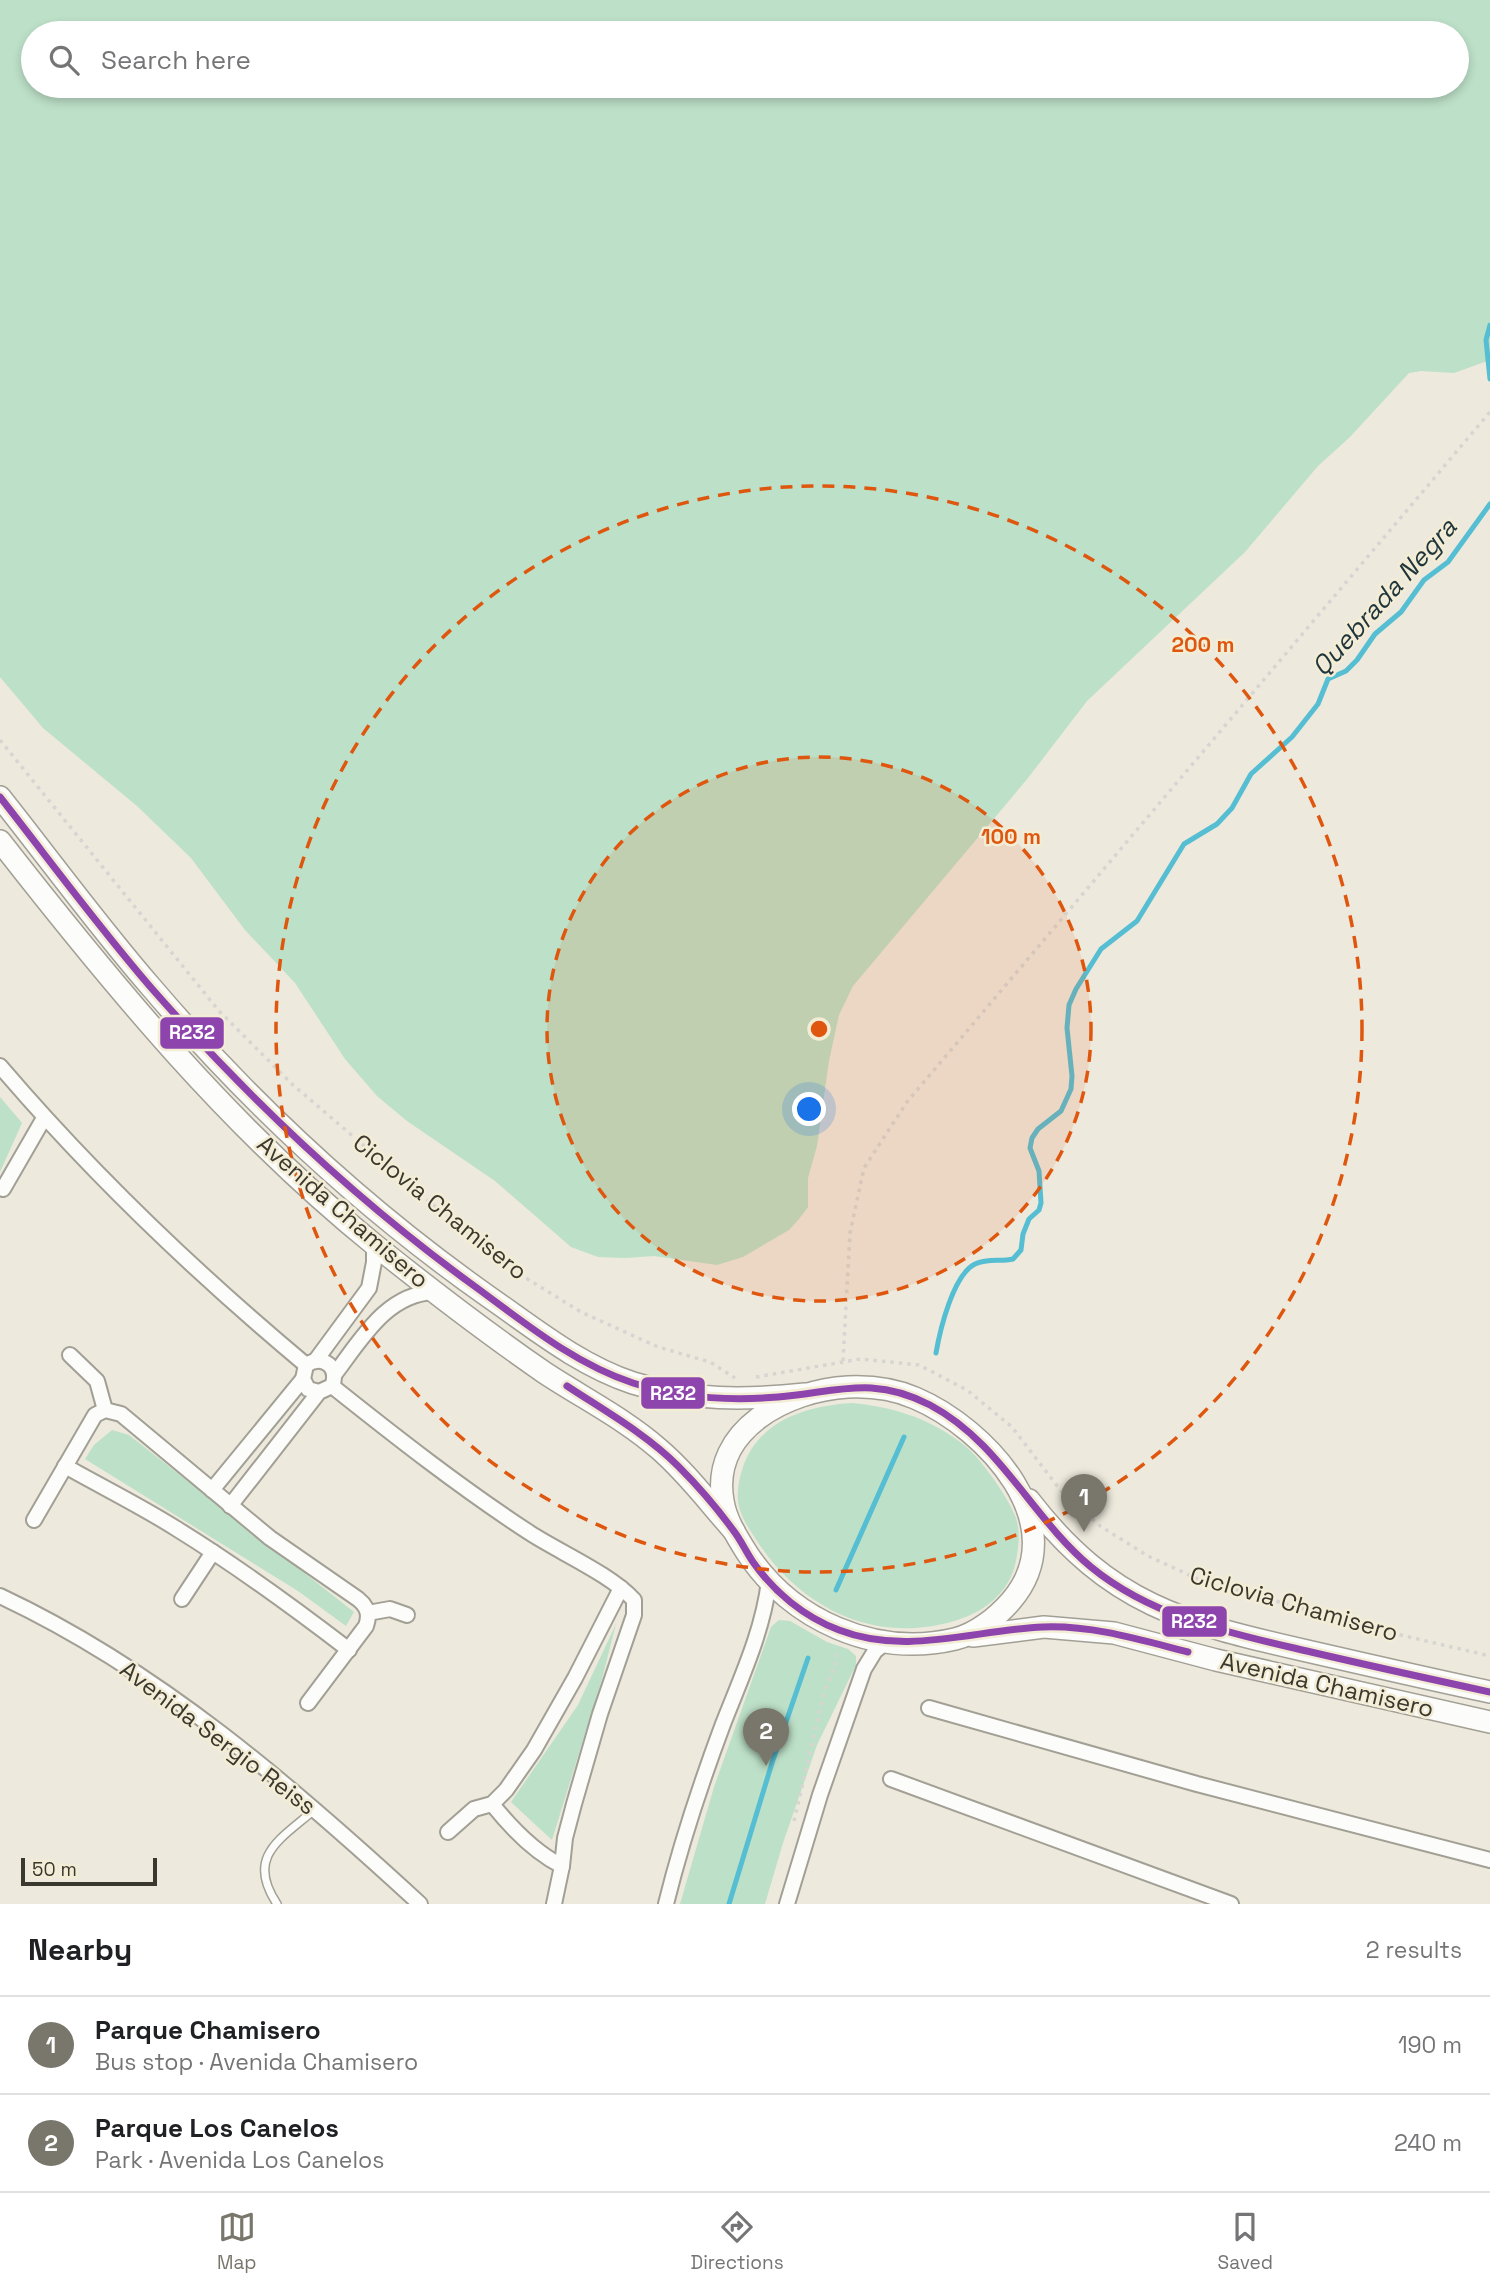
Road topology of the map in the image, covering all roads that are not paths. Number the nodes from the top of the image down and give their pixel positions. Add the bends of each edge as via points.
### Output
1 (0, 797) edge
2 (0, 841) edge
3 (0, 1066) edge
4 (44, 1118) junction
5 (3, 1189) dead end
6 (374, 1244) junction
7 (434, 1292) junction
8 (70, 1355) dead end
9 (308, 1368) junction
10 (328, 1384) junction
11 (806, 1394) junction
12 (105, 1410) junction
13 (65, 1466) junction
14 (1019, 1487) junction
15 (212, 1490) junction
16 (230, 1506) junction
17 (34, 1520) dead end
18 (734, 1531) junction
19 (213, 1552) junction
20 (769, 1581) junction
21 (621, 1588) junction
22 (0, 1596) edge
23 (182, 1600) dead end
24 (368, 1613) junction
25 (407, 1615) dead end
26 (957, 1639) junction
27 (887, 1642) junction
28 (349, 1650) junction
29 (1490, 1692) edge
30 (308, 1703) dead end
31 (929, 1708) dead end
32 (1490, 1722) edge
33 (891, 1779) dead end
34 (492, 1804) junction
35 (314, 1810) junction
36 (449, 1832) dead end
37 (1490, 1860) edge
38 (562, 1866) junction
39 (277, 1904) edge
40 (420, 1904) edge
41 (554, 1904) edge
42 (666, 1904) edge
43 (787, 1904) edge
44 (1231, 1904) edge

1 - 11 street, Avenida Chamisero via 206,1049 343,1182 445,1266 570,1354 631,1382 721,1399
2 - 6 street, Avenida Chamisero via 140,1016 226,1109
3 - 4 street
4 - 5 street
4 - 9 street via 177,1252
6 - 7 street, Avenida Chamisero
6 - 9 street via 369,1288
7 - 10 street via 414,1295 390,1307
7 - 18 street, Avenida Chamisero via 657,1447
8 - 12 street via 97,1381
9 - 10 street via 308,1389
9 - 10 street via 327,1362 332,1368
9 - 15 street
10 - 16 street
10 - 21 street via 450,1479
11 - 14 street, Avenida Chamisero via 838,1387 878,1388 913,1397 973,1434
11 - 18 street via 761,1415 732,1450 722,1492
12 - 13 street via 91,1420
12 - 15 street via 121,1414
13 - 17 street
13 - 19 street
14 - 26 street via 1033,1536 1025,1581 993,1619
14 - 29 street, Avenida Chamisero via 1091,1567 1177,1617 1232,1634
15 - 16 street
16 - 24 street via 363,1603
18 - 20 street, Avenida Chamisero
19 - 23 street
19 - 28 street
20 - 27 street, Avenida Chamisero via 822,1622
20 - 42 street via 762,1621 709,1762
21 - 34 street via 534,1750
21 - 38 street via 634,1600 634,1615 589,1753 565,1838
22 - 35 street, Avenida Sergio Reiss via 88,1643 169,1695
24 - 25 street via 390,1609
24 - 28 street via 366,1626
26 - 27 street, Avenida Chamisero
26 - 32 street, Avenida Chamisero via 1044,1627 1114,1633
27 - 43 street via 864,1669
28 - 30 street
31 - 37 street
33 - 44 street
34 - 36 street via 474,1810
34 - 38 street via 532,1846
35 - 39 lane via 266,1857 263,1870
35 - 40 street, Avenida Sergio Reiss
38 - 41 street

